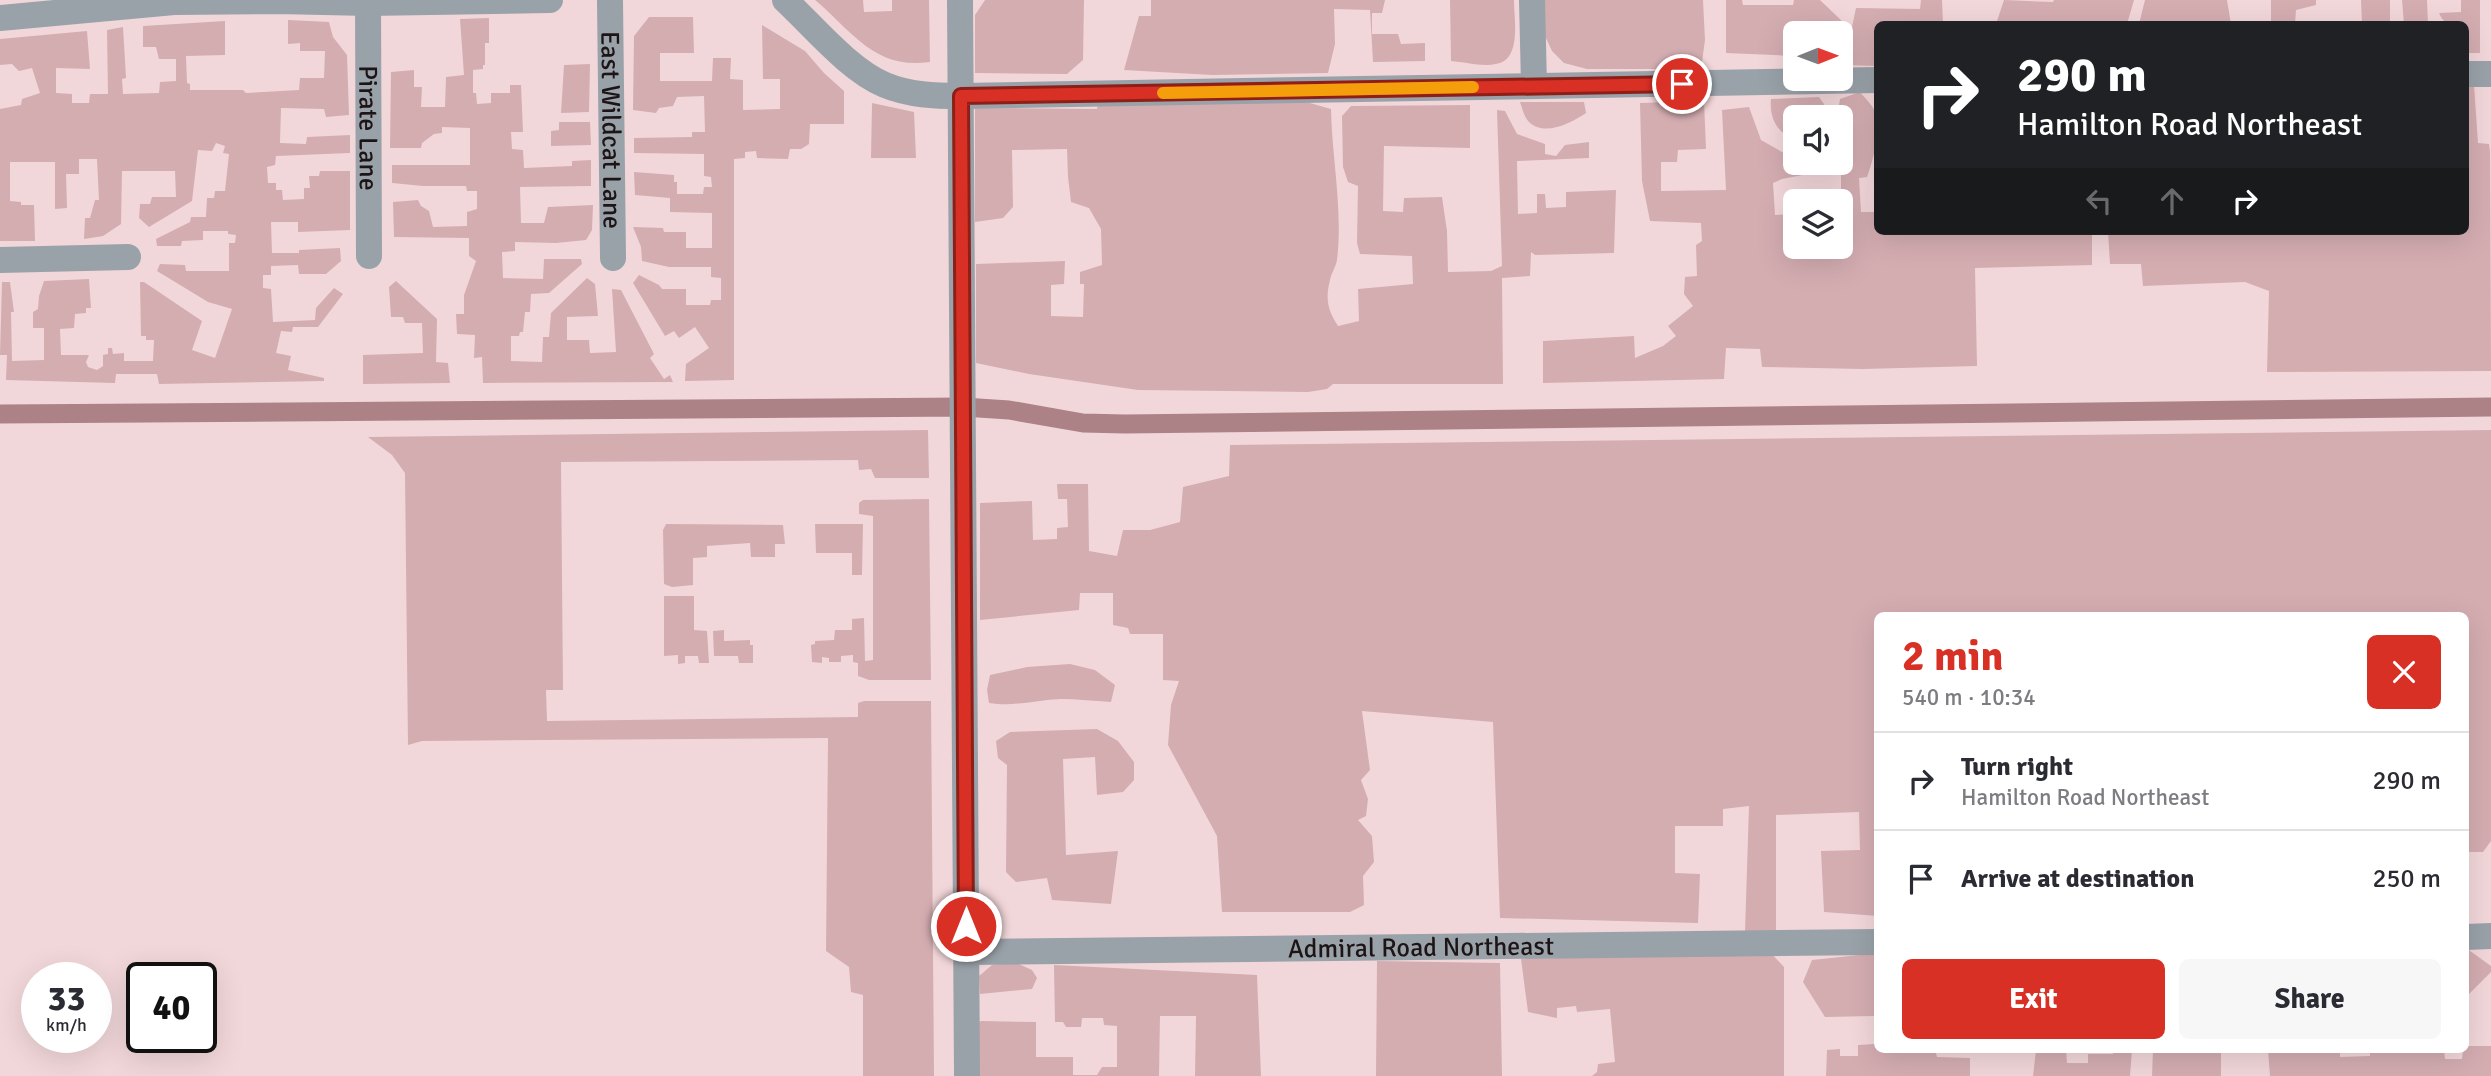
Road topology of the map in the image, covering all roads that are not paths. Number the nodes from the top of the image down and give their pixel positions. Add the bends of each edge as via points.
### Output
1 (550, 0) edge
2 (610, 0) edge
3 (785, 0) edge
4 (960, 0) edge
5 (1532, 0) edge
6 (368, 1) edge
7 (0, 18) edge
8 (2469, 74) edge
9 (2491, 74) edge
10 (1874, 80) edge
11 (1534, 86) junction
12 (961, 96) junction
13 (369, 256) dead end
14 (128, 257) dead end
15 (613, 258) dead end
16 (0, 260) edge
17 (2491, 936) edge
18 (2469, 937) edge
19 (1874, 942) edge
20 (966, 952) junction
21 (967, 1076) edge

1 - 6 street
2 - 15 street, East Wildcat Lane
3 - 12 street via 854,65 884,85 916,94
4 - 12 street
5 - 11 street
6 - 7 street via 174,2
6 - 13 street, Pirate Lane
8 - 9 street
10 - 11 street
11 - 12 street
12 - 20 street
14 - 16 street
17 - 18 street
19 - 20 street, Admiral Road Northeast
20 - 21 street

